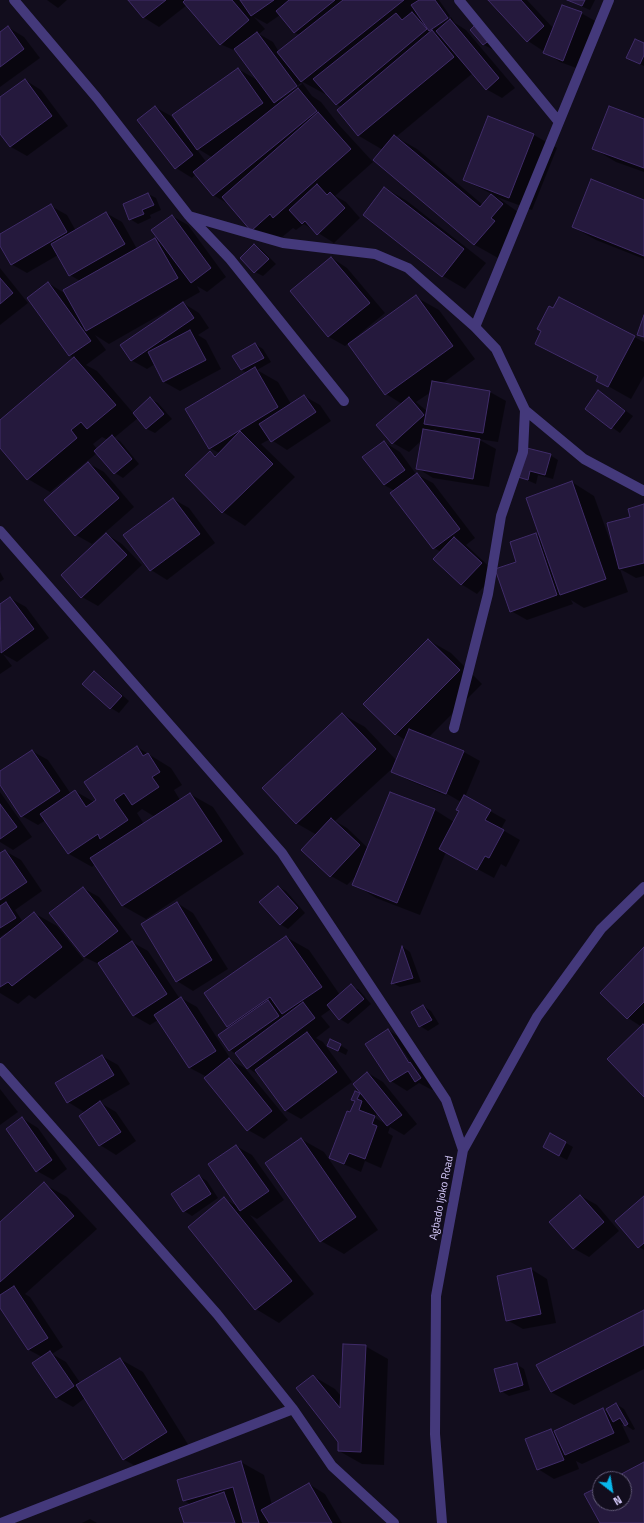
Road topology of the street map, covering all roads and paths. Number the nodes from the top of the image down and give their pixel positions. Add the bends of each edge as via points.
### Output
1 (14, 0) edge
2 (459, 0) edge
3 (609, 0) edge
4 (559, 122) junction
5 (189, 216) junction
6 (475, 327) junction
7 (344, 401) dead end
8 (525, 410) junction
9 (644, 491) edge
10 (0, 531) edge
11 (454, 728) dead end
12 (644, 887) edge
13 (0, 1068) edge
14 (463, 1150) junction
15 (293, 1409) junction
16 (1, 1523) edge
17 (394, 1523) edge
18 (442, 1523) edge

1 - 5 street via 97,98
2 - 4 street
3 - 4 street
4 - 6 street
5 - 6 street via 283,243 376,254 408,268
5 - 7 street via 230,259
6 - 8 street via 496,349
8 - 9 street via 584,459
8 - 11 street via 523,452 501,516 488,594
10 - 14 street via 282,853 446,1100
12 - 14 street, Agbado Ijoko Road via 601,929 536,1016
13 - 15 street via 217,1314
14 - 18 street, Agbado Ijoko Road via 436,1296 435,1434
15 - 16 street
15 - 17 street via 332,1466

